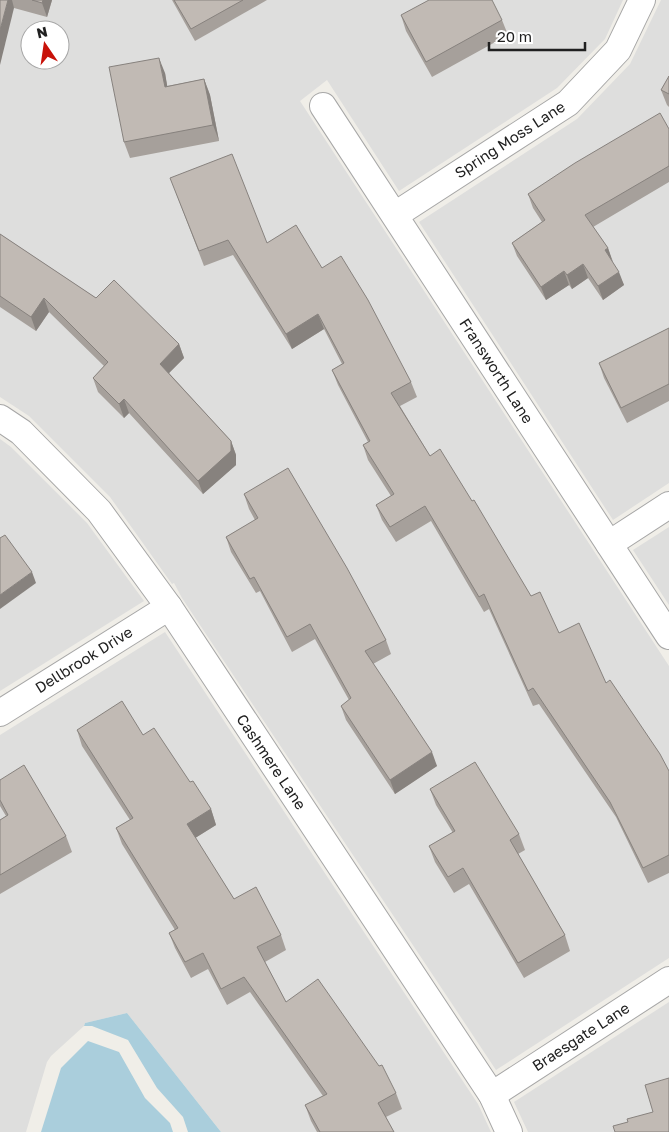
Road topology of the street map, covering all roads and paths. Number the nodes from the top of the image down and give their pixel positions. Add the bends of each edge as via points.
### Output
1 (642, 0) edge
2 (323, 106) dead end
3 (395, 216) junction
4 (0, 418) edge
5 (669, 505) edge
6 (609, 544) junction
7 (169, 607) junction
8 (669, 636) edge
9 (0, 713) edge
10 (669, 980) edge
11 (492, 1095) junction
12 (509, 1132) edge

1 - 3 street, Spring Moss Lane via 618,50 568,103
2 - 3 street, Fransworth Lane
3 - 6 street, Fransworth Lane
4 - 7 street, Cashmere Lane via 21,432 99,511
5 - 6 street
6 - 8 street, Fransworth Lane
7 - 9 street, Dellbrook Drive
7 - 11 street, Cashmere Lane
10 - 11 street, Braesgate Lane
11 - 12 street, Cashmere Lane

